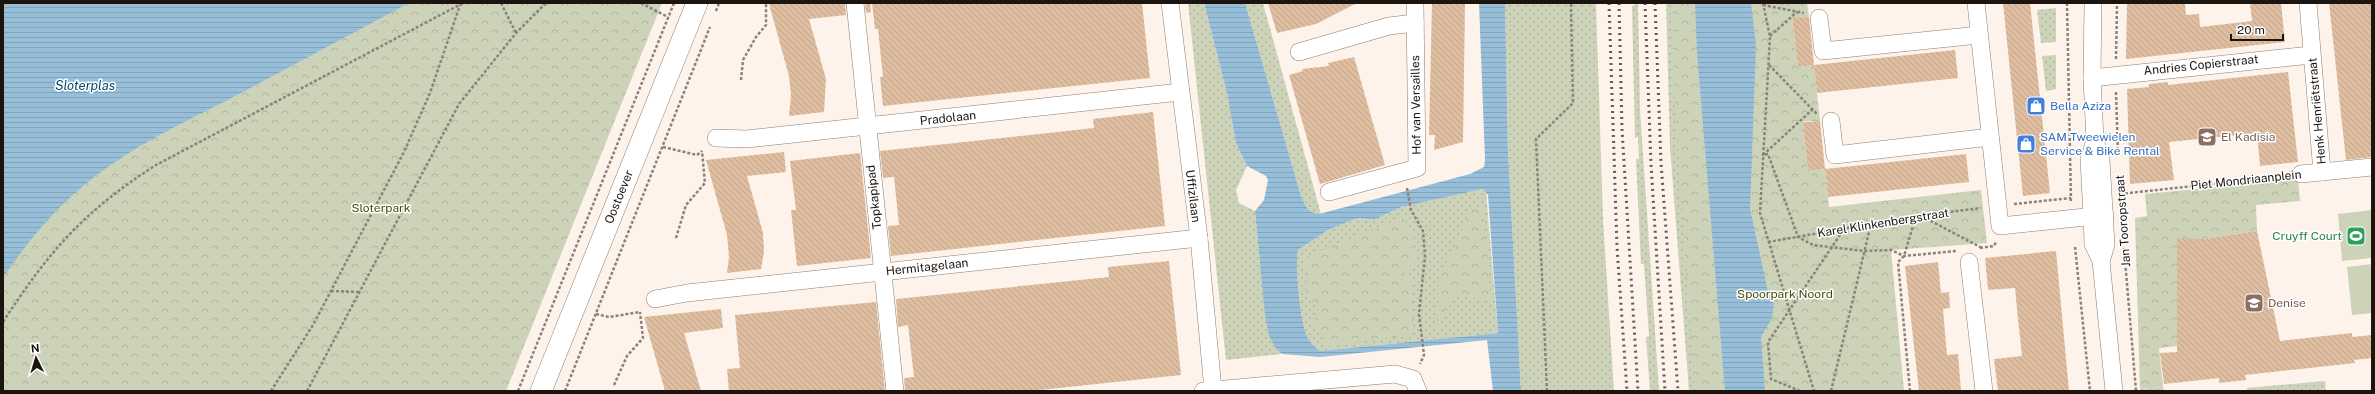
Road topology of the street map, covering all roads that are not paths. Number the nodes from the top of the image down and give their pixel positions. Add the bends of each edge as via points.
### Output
1 (697, 3) edge
2 (855, 3) edge
3 (1170, 3) edge
4 (1415, 3) edge
5 (1976, 3) edge
6 (2093, 3) edge
7 (2308, 3) edge
8 (1819, 18) road end
9 (1415, 23) junction
10 (1979, 35) junction
11 (1299, 52) dead end
12 (2311, 55) junction
13 (2092, 78) junction
14 (1180, 92) junction
15 (1831, 122) road end
16 (867, 126) junction
17 (716, 138) road end
18 (1990, 138) junction
19 (2372, 167) edge
20 (2322, 172) junction
21 (2301, 174) road end
22 (1329, 192) dead end
23 (2098, 216) junction
24 (1199, 238) junction
25 (1968, 256) road end
26 (882, 272) junction
27 (655, 299) road end
28 (1416, 385) edge
29 (1242, 389) edge
30 (1208, 390) edge
31 (541, 391) edge
32 (895, 391) edge
33 (1984, 391) edge
34 (2114, 391) edge

1 - 31 main road, Oostoever
2 - 16 street, Topkapipad
3 - 14 street, Uffizilaan
4 - 9 street, Hof van Versailles
5 - 10 street
6 - 13 street, Jan Tooropstraat
7 - 12 street, Henk Henriëtstraat
8 - 10 street via 1823,51
9 - 11 street via 1389,26
9 - 22 street, Hof van Versailles via 1417,168
10 - 18 street
12 - 13 street, Andries Copierstraat
12 - 20 street, Henk Henriëtstraat
13 - 23 street, Jan Tooropstraat via 2095,140 2101,160
14 - 16 street, Pradolaan
14 - 24 street, Uffizilaan
15 - 18 street via 1835,155
16 - 17 street, Pradolaan via 747,140
16 - 26 street, Topkapipad
18 - 23 street via 2000,226
19 - 20 street, Piet Mondriaanplein
20 - 21 street, Piet Mondriaanplein
23 - 34 street, Jan Tooropstraat via 2106,244 2101,262
24 - 26 street, Hermitagelaan
24 - 30 street, Uffizilaan
25 - 33 street
26 - 27 street, Hermitagelaan via 687,293
26 - 32 street, Topkapipad
28 - 29 street via 1395,374
29 - 30 street

